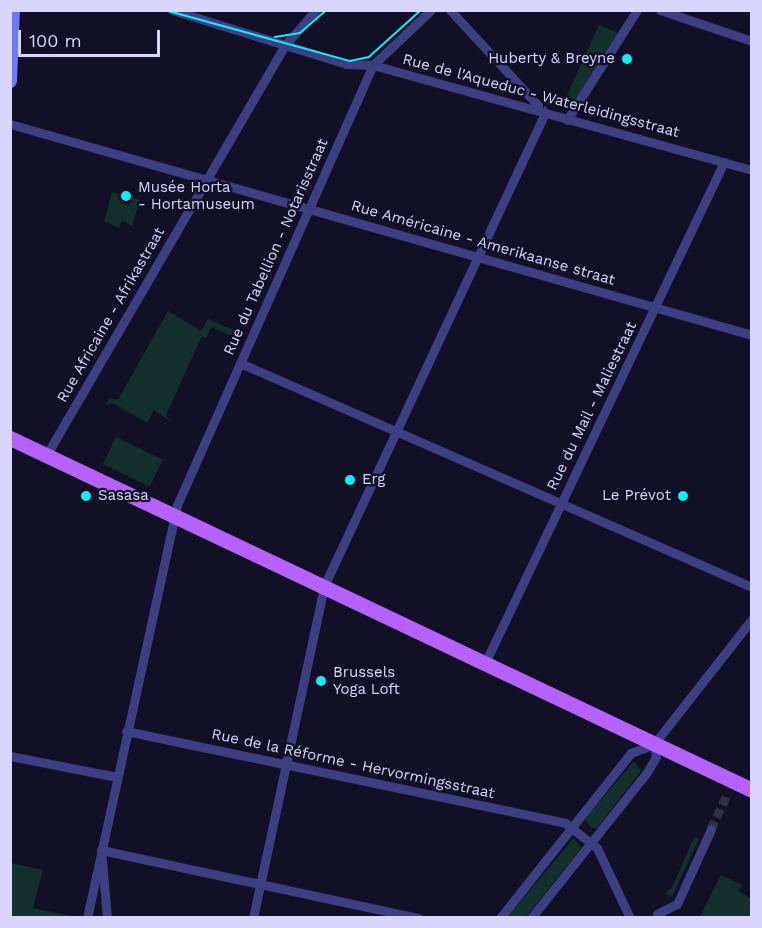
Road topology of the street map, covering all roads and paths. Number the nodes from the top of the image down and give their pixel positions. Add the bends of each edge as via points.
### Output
1 (13, 10) edge
2 (172, 10) edge
3 (316, 10) edge
4 (431, 10) edge
5 (450, 10) edge
6 (637, 10) edge
7 (660, 10) edge
8 (752, 41) edge
9 (286, 44) junction
10 (374, 65) junction
11 (10, 81) edge
12 (545, 114) junction
13 (567, 120) junction
14 (10, 124) edge
15 (724, 162) junction
16 (752, 170) edge
17 (207, 181) junction
18 (308, 209) junction
19 (478, 258) junction
20 (656, 308) junction
21 (752, 336) edge
22 (240, 363) junction
23 (396, 431) junction
24 (10, 438) edge
25 (47, 454) junction
26 (561, 504) junction
27 (174, 514) junction
28 (324, 586) junction
29 (752, 587) edge
30 (752, 619) edge
31 (485, 663) junction
32 (126, 731) junction
33 (654, 744) junction
34 (10, 756) edge
35 (285, 765) junction
36 (117, 777) junction
37 (752, 790) edge
38 (571, 828) junction
39 (711, 829) tunnel mouth
40 (590, 842) junction
41 (101, 850) junction
42 (260, 885) junction
43 (657, 914) dead end
44 (87, 918) edge
45 (107, 918) edge
46 (253, 918) edge
47 (418, 918) edge
48 (500, 918) edge
49 (531, 918) edge
50 (630, 918) edge

1 - 11 main road
2 - 9 street, Rue de l'Aqueduc - Waterleidingsstraat
3 - 9 street, Rue Africaine - Afrikastraat
4 - 10 street, Rue du Tabellion - Notarisstraat
5 - 12 street
6 - 13 street
7 - 8 street
9 - 10 street, Rue de l'Aqueduc - Waterleidingsstraat via 323,57
9 - 17 street, Rue Africaine - Afrikastraat
10 - 12 street, Rue de l'Aqueduc - Waterleidingsstraat
10 - 18 street, Rue du Tabellion - Notarisstraat
12 - 13 street, Rue de l'Aqueduc - Waterleidingsstraat
12 - 19 street
13 - 15 street, Rue de l'Aqueduc - Waterleidingsstraat
14 - 17 street, Rue Américaine - Amerikaanse straat
15 - 16 street, Rue de l'Aqueduc - Waterleidingsstraat
15 - 20 street, Rue du Mail - Maliestraat
17 - 18 street, Rue Américaine - Amerikaanse straat
17 - 25 street, Rue Africaine - Afrikastraat
18 - 19 street, Rue Américaine - Amerikaanse straat
18 - 22 street, Rue du Tabellion - Notarisstraat
19 - 20 street, Rue Américaine - Amerikaanse straat
19 - 23 street
20 - 21 street, Rue Américaine - Amerikaanse straat
20 - 26 street, Rue du Mail - Maliestraat
22 - 23 street
22 - 27 street, Rue du Tabellion - Notarisstraat
23 - 26 street
23 - 28 street
24 - 25 main road
25 - 27 main road
26 - 29 street
26 - 31 street, Rue du Mail - Maliestraat
27 - 28 main road
27 - 32 street, Rue du Tabellion - Notarisstraat
28 - 31 main road
28 - 35 street
30 - 33 street
31 - 33 main road
32 - 35 street, Rue de la Réforme - Hervormingsstraat
32 - 36 street, Rue du Tabellion - Notarisstraat
33 - 37 main road via 731,787
33 - 38 street via 631,753
33 - 40 street via 656,757 650,769
34 - 36 street
35 - 38 street, Rue de la Réforme - Hervormingsstraat
35 - 42 street
36 - 41 street, Rue du Tabellion - Notarisstraat
38 - 40 street
38 - 48 street
39 - 43 street via 677,904
40 - 49 street
40 - 50 street
41 - 42 street
41 - 44 street, Rue du Tabellion - Notarisstraat
41 - 45 street
42 - 46 street
42 - 47 street

